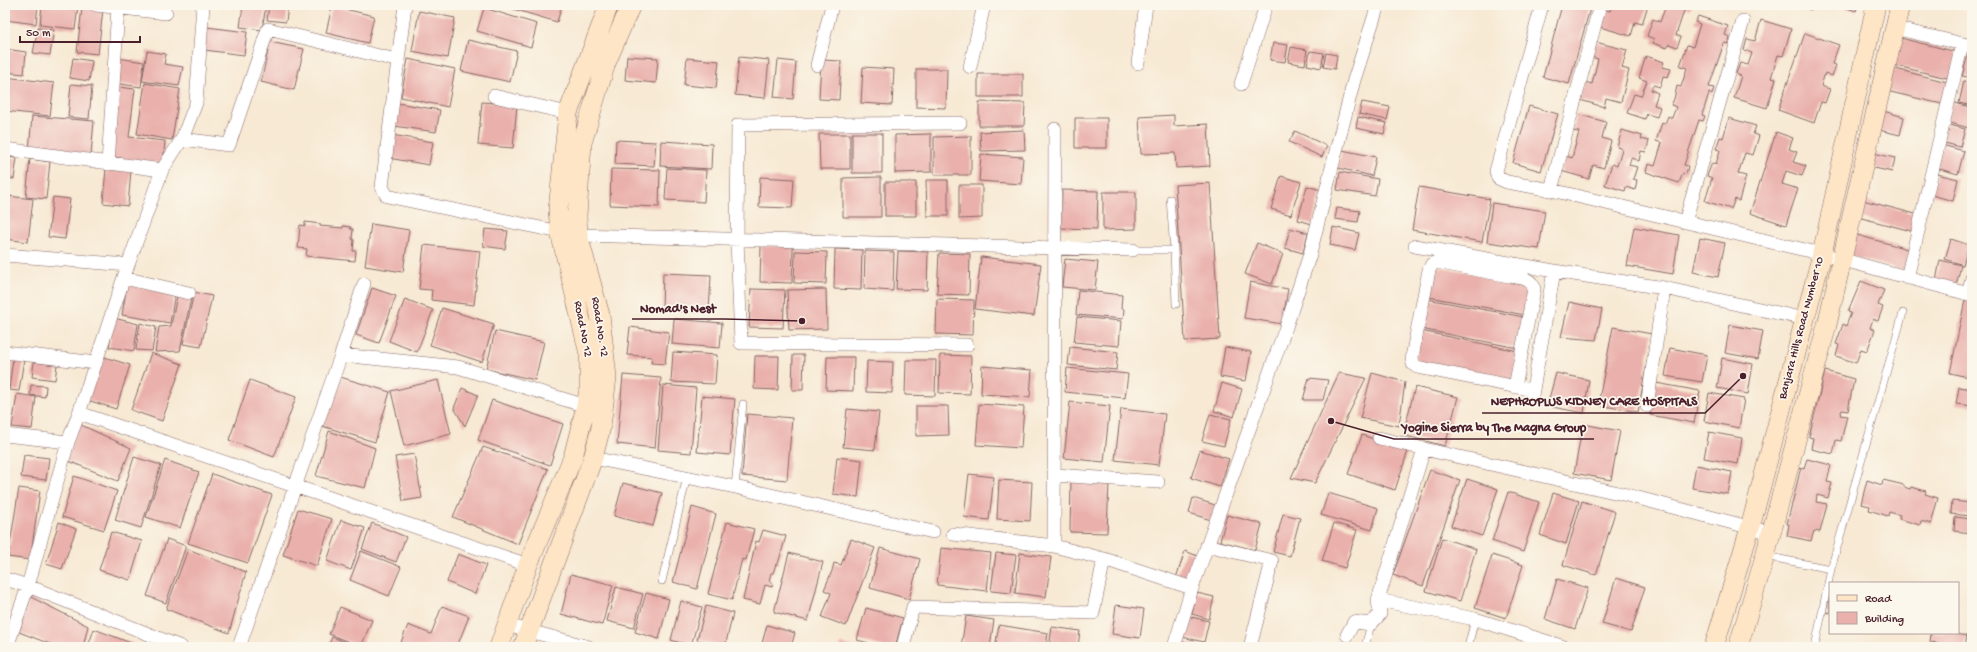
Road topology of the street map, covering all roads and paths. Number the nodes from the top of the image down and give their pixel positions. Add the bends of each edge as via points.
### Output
1 (96, 5) edge
2 (203, 5) edge
3 (404, 5) edge
4 (609, 5) edge
5 (632, 5) edge
6 (832, 5) edge
7 (984, 5) edge
8 (1146, 5) edge
9 (1266, 5) edge
10 (1378, 5) edge
11 (1542, 5) edge
12 (1600, 5) edge
13 (1876, 5) edge
14 (1900, 5) edge
15 (118, 8) junction
16 (166, 13) dead end
17 (1743, 21) dead end
18 (1894, 28) junction
19 (1967, 45) edge
20 (396, 60) junction
21 (1138, 63) dead end
22 (817, 64) dead end
23 (970, 67) dead end
24 (1241, 84) dead end
25 (494, 96) dead end
26 (568, 113) junction
27 (960, 123) dead end
28 (1055, 129) dead end
29 (182, 139) junction
30 (5, 149) edge
31 (108, 164) junction
32 (162, 170) junction
33 (1551, 190) junction
34 (1170, 199) dead end
35 (1685, 222) junction
36 (569, 233) junction
37 (737, 239) junction
38 (1415, 246) dead end
39 (1055, 248) junction
40 (1134, 250) joint
41 (1174, 250) junction
42 (1822, 254) junction
43 (5, 255) edge
44 (1841, 258) junction
45 (1511, 263) junction
46 (128, 265) junction
47 (1554, 271) junction
48 (1508, 276) junction
49 (124, 278) junction
50 (1907, 278) junction
51 (1972, 278) edge
52 (364, 284) dead end
53 (1664, 288) junction
54 (189, 293) dead end
55 (1970, 295) edge
56 (1176, 304) dead end
57 (1903, 313) dead end
58 (1805, 319) junction
59 (967, 345) dead end
60 (5, 352) edge
61 (341, 355) junction
62 (96, 363) junction
63 (1515, 387) junction
64 (743, 404) dead end
65 (586, 406) junction
66 (1647, 406) dead end
67 (79, 413) junction
68 (5, 435) edge
69 (1379, 438) dead end
70 (68, 442) junction
71 (1424, 449) junction
72 (593, 458) junction
73 (1055, 475) junction
74 (687, 477) junction
75 (1158, 482) dead end
76 (295, 486) junction
77 (735, 487) junction
78 (1750, 528) junction
79 (933, 532) dead end
80 (1770, 533) junction
81 (953, 534) dead end
82 (1207, 545) junction
83 (1054, 546) junction
84 (1765, 556) junction
85 (1104, 559) junction
86 (528, 565) junction
87 (1831, 569) junction
88 (5, 579) edge
89 (662, 581) dead end
90 (28, 586) junction
91 (1192, 588) junction
92 (1378, 600) junction
93 (1475, 619) junction
94 (1371, 624) junction
95 (507, 625) junction
96 (1347, 635) dead end
97 (526, 639) edge
98 (7, 647) edge
99 (181, 647) edge
100 (239, 647) edge
101 (499, 647) edge
102 (589, 647) edge
103 (904, 647) edge
104 (1174, 647) edge
105 (1250, 647) edge
106 (1365, 647) edge
107 (1468, 647) edge
108 (1564, 647) edge
109 (1714, 647) edge
110 (1738, 647) edge
111 (1815, 647) edge

1 - 15 street
2 - 29 street via 196,103
3 - 20 street
4 - 26 main road, Road No 12
5 - 36 main road, Road No. 12 via 606,63 582,143 577,216
6 - 22 street
7 - 23 street
8 - 21 street
9 - 24 street
10 - 82 street via 1354,80 1305,268
11 - 33 street via 1496,171 1498,178 1507,182
12 - 33 street
13 - 42 main road, Banjara Hills Road Number 10
14 - 18 main road, Banjara Hills Road Number 10
15 - 16 street
15 - 31 street
17 - 35 street
18 - 19 street
18 - 44 main road, Banjara Hills Road Number 10
19 - 50 street
20 - 29 street via 268,29 229,145
20 - 36 street via 382,187 387,196
25 - 26 street
26 - 36 main road, Road No 12 via 558,210
27 - 37 street via 738,124
28 - 39 street
29 - 32 street
30 - 31 street
31 - 32 street
32 - 46 street
33 - 35 street
34 - 41 lane
35 - 42 street
36 - 37 street
36 - 65 main road, Road No 12 via 589,354 589,389
36 - 72 main road, Road No. 12 via 600,315 607,377 601,427
37 - 39 street
37 - 59 street via 741,343
38 - 45 street
39 - 40 street
39 - 73 street
40 - 41 lane
41 - 56 lane
42 - 44 street
42 - 58 main road, Banjara Hills Road Number 10
43 - 46 street
44 - 50 street
44 - 80 main road, Banjara Hills Road Number 10 via 1827,325
45 - 47 street
45 - 48 street
46 - 49 street
47 - 53 street
47 - 63 street via 1532,393
48 - 63 street via 1530,280 1534,289
48 - 63 street via 1436,262 1432,264 1412,357 1413,364 1417,367
49 - 54 street
49 - 62 street
50 - 55 street
51 - 55 street
52 - 61 street
53 - 58 street
53 - 66 street
57 - 87 lane
58 - 78 main road, Banjara Hills Road Number 10
60 - 62 street
61 - 65 street via 458,367
61 - 76 street
62 - 67 street
64 - 77 lane
65 - 86 main road, Road No 12 via 573,457
67 - 70 street
67 - 76 street
68 - 70 street
69 - 71 street
70 - 90 street
71 - 78 street via 1623,494
71 - 92 street
72 - 74 street
72 - 97 main road, Road No. 12
73 - 75 street
73 - 83 street
74 - 77 street
74 - 89 lane
76 - 86 street
76 - 100 street
77 - 79 street
78 - 80 street
78 - 109 main road, Banjara Hills Road Number 10
80 - 84 main road, Banjara Hills Road Number 10
81 - 83 street
82 - 91 street
82 - 105 street via 1272,561
83 - 85 street
84 - 87 lane
84 - 110 main road, Banjara Hills Road Number 10
85 - 91 street
85 - 103 street via 1093,613 913,607
86 - 95 main road, Road No 12
87 - 111 lane
88 - 90 street
90 - 98 street
90 - 99 street
91 - 104 street
92 - 93 street
92 - 94 street via 1380,614
93 - 107 lane
93 - 108 street
94 - 96 street via 1354,622
94 - 106 lane
95 - 97 street
95 - 101 main road, Road No 12
97 - 102 street

